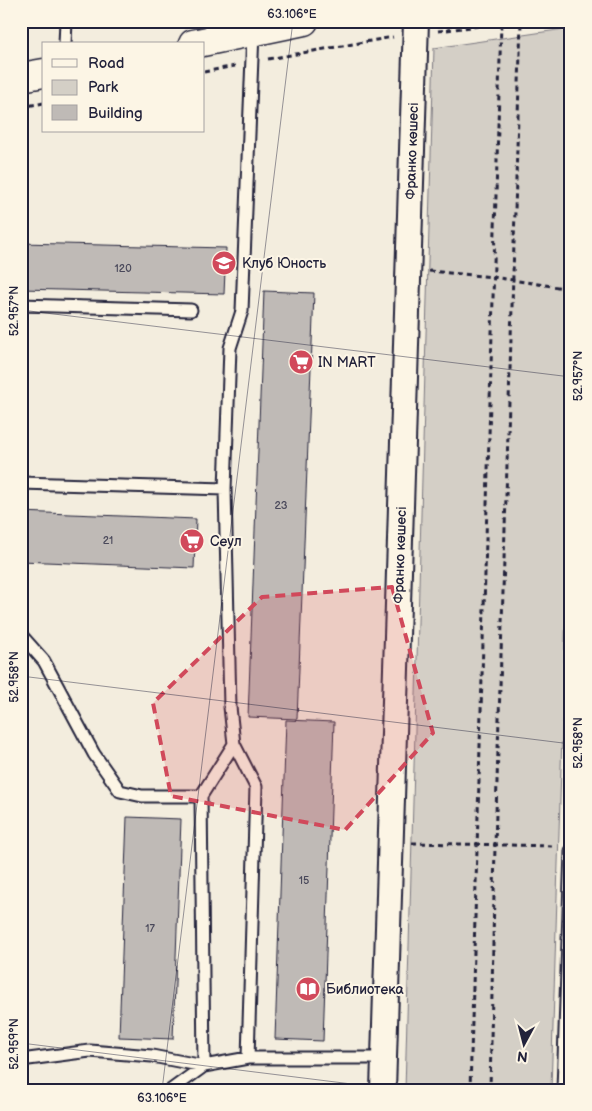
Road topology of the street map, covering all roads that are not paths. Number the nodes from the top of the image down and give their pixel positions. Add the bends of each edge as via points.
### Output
1 (66, 21) edge
2 (304, 21) edge
3 (416, 27) edge
4 (253, 32) junction
5 (65, 42) edge
6 (202, 42) edge
7 (42, 73) edge
8 (21, 77) edge
9 (21, 305) edge
10 (191, 310) dead end
11 (21, 483) edge
12 (225, 489) junction
13 (21, 635) edge
14 (234, 744) junction
15 (202, 796) junction
16 (566, 848) edge
17 (248, 1058) junction
18 (384, 1058) junction
19 (21, 1060) edge
20 (204, 1066) junction
21 (171, 1090) edge
22 (383, 1090) edge
23 (563, 1090) edge

1 - 5 lane
2 - 4 street
3 - 18 street, Франко көшесі
4 - 6 street
4 - 12 lane via 242,310 230,348
7 - 8 street
9 - 10 lane
11 - 12 lane
12 - 14 lane via 230,707
13 - 15 lane via 44,661 94,754 120,791 142,796
14 - 15 lane
14 - 17 lane via 256,787
15 - 20 lane
16 - 23 lane
17 - 18 lane
17 - 20 lane
18 - 22 street, Франко көшесі
19 - 20 lane via 90,1051 152,1056
20 - 21 lane

